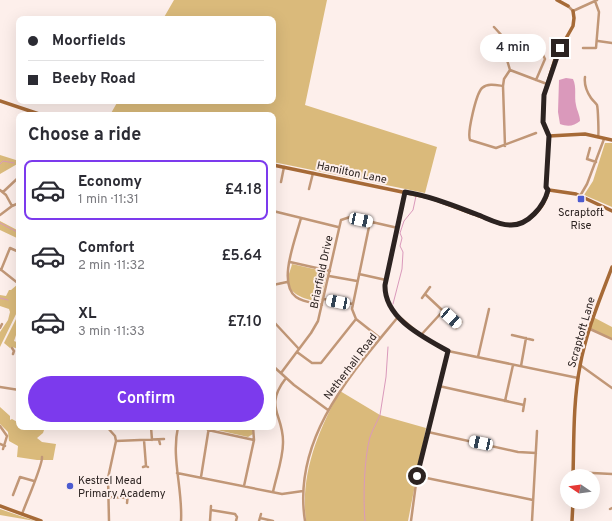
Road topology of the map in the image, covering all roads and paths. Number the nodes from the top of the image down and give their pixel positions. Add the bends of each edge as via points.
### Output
1 (557, 0) edge
2 (596, 1) edge
3 (568, 6) joint
4 (573, 11) junction
5 (494, 28) dead end
6 (598, 41) junction
7 (506, 43) junction
8 (612, 43) edge
9 (583, 48) dead end
10 (510, 70) junction
11 (585, 77) dead end
12 (536, 80) junction
13 (547, 84) junction
14 (503, 86) junction
15 (0, 101) edge
16 (33, 112) edge
17 (536, 133) dead end
18 (549, 136) junction
19 (598, 137) junction
20 (604, 139) junction
21 (612, 140) edge
22 (505, 146) junction
23 (590, 148) dead end
24 (596, 162) junction
25 (276, 165) edge
26 (284, 167) junction
27 (313, 173) junction
28 (16, 180) edge
29 (281, 182) dead end
30 (309, 189) dead end
31 (0, 190) edge
32 (548, 190) junction
33 (3, 192) junction
34 (405, 192) junction
35 (580, 196) junction
36 (16, 204) edge
37 (12, 206) junction
38 (612, 211) edge
39 (276, 212) edge
40 (0, 216) edge
41 (302, 218) junction
42 (370, 222) junction
43 (338, 227) junction
44 (398, 228) junction
45 (6, 246) dead end
46 (10, 248) junction
47 (16, 251) edge
48 (290, 262) junction
49 (612, 266) edge
50 (1, 269) edge
51 (330, 271) junction
52 (359, 274) junction
53 (328, 276) junction
54 (386, 280) junction
55 (358, 281) junction
56 (16, 282) edge
57 (287, 282) junction
58 (276, 284) edge
59 (430, 287) dead end
60 (425, 294) junction
61 (422, 298) dead end
62 (324, 299) junction
63 (353, 304) junction
64 (322, 305) junction
65 (489, 309) dead end
66 (443, 311) junction
67 (398, 317) junction
68 (356, 319) junction
69 (461, 322) dead end
70 (2, 324) dead end
71 (276, 324) edge
72 (458, 325) junction
73 (0, 328) edge
74 (456, 328) dead end
75 (590, 329) junction
76 (421, 335) junction
77 (512, 335) dead end
78 (380, 338) junction
79 (526, 338) junction
80 (612, 339) edge
81 (533, 340) dead end
82 (299, 349) junction
83 (448, 351) junction
84 (297, 352) junction
85 (478, 357) junction
86 (513, 365) junction
87 (580, 365) junction
88 (521, 366) junction
89 (276, 369) edge
90 (281, 373) junction
91 (286, 378) junction
92 (578, 378) junction
93 (439, 386) junction
94 (0, 387) edge
95 (612, 388) edge
96 (16, 390) edge
97 (0, 391) edge
98 (276, 398) edge
99 (525, 399) dead end
100 (505, 401) junction
101 (524, 405) junction
102 (328, 410) junction
103 (523, 410) dead end
104 (276, 412) edge
105 (0, 426) edge
106 (110, 430) edge
107 (151, 430) edge
108 (178, 430) edge
109 (209, 430) edge
110 (216, 430) edge
111 (253, 430) edge
112 (537, 431) dead end
113 (428, 432) junction
114 (164, 439) dead end
115 (144, 440) junction
116 (152, 440) junction
117 (159, 440) junction
118 (254, 440) junction
119 (116, 441) junction
120 (0, 444) edge
121 (160, 444) dead end
122 (536, 453) junction
123 (42, 457) dead end
124 (146, 467) dead end
125 (573, 469) edge
126 (177, 473) junction
127 (600, 474) edge
128 (612, 474) edge
129 (417, 476) junction
130 (201, 477) junction
131 (34, 481) junction
132 (244, 486) junction
133 (303, 491) junction
134 (273, 492) junction
135 (128, 494) dead end
136 (13, 495) dead end
137 (109, 497) junction
138 (128, 498) junction
139 (533, 500) junction
140 (127, 503) dead end
141 (0, 506) edge
142 (211, 506) dead end
143 (573, 509) edge
144 (211, 510) junction
145 (22, 514) junction
146 (261, 514) dead end
147 (259, 519) edge
148 (40, 521) edge
149 (109, 521) edge
150 (180, 521) edge
151 (210, 521) edge
152 (236, 521) edge
153 (273, 521) edge
154 (305, 521) edge
155 (411, 521) edge
156 (532, 521) edge
157 (572, 521) edge

1 - 3 street
2 - 4 street
2 - 6 street via 599,12
3 - 4 street
4 - 13 street via 573,26 560,48
5 - 7 street
6 - 8 street
6 - 9 street via 594,49
7 - 10 street via 506,60
7 - 12 street via 518,37 525,37 534,49 542,53 545,59
10 - 12 street
10 - 14 street via 504,78
11 - 19 street via 584,82 589,95 598,108
12 - 13 street
13 - 18 street via 543,122
14 - 22 street
14 - 22 street via 487,85 481,89 468,136 470,140 482,145 496,148
15 - 16 street
17 - 22 street
18 - 19 street via 585,134
18 - 32 street via 546,187
19 - 20 street
20 - 21 street
20 - 24 street
23 - 24 street via 587,159
24 - 35 street
25 - 26 street, Hamilton Lane
26 - 27 street, Hamilton Lane
26 - 29 street
27 - 30 street
27 - 34 street, Hamilton Lane
28 - 33 street
31 - 33 street
32 - 34 street, Hamilton Lane via 529,220 511,226 431,198
32 - 35 street
33 - 37 street
34 - 44 street
35 - 38 street
36 - 37 street
37 - 40 street
39 - 41 street
41 - 43 street
41 - 48 street
42 - 43 street, Briarfield Drive via 347,217 341,220
42 - 44 street, Briarfield Drive
42 - 52 street
43 - 51 street, Briarfield Drive
44 - 54 street
45 - 46 street
46 - 47 street
46 - 50 street
48 - 51 street
48 - 57 street
49 - 75 street, Scraptoft Lane
50 - 56 street
51 - 53 street, Briarfield Drive
52 - 54 street
52 - 55 street
53 - 55 street
53 - 62 street, Briarfield Drive
54 - 67 street via 387,299
55 - 63 street
57 - 58 street
57 - 64 street via 296,298
59 - 60 street
60 - 61 street
60 - 66 street
62 - 63 street
62 - 64 street, Briarfield Drive
63 - 68 street
64 - 82 street, Briarfield Drive via 316,325
65 - 85 street
66 - 72 street
66 - 76 street
67 - 76 street
67 - 78 street, Netherhall Road
68 - 78 street
68 - 84 street via 321,364 312,363
69 - 72 street
70 - 73 street
71 - 82 street
72 - 74 street
75 - 80 street
75 - 87 street, Scraptoft Lane
76 - 83 street
77 - 79 street
78 - 102 street, Netherhall Road via 345,382
79 - 81 street
79 - 88 street
82 - 84 street, Briarfield Drive
83 - 85 street
83 - 93 street
84 - 90 street, Briarfield Drive
85 - 86 street
86 - 88 street
86 - 100 street
87 - 92 street, Scraptoft Lane
87 - 95 street
88 - 92 street
89 - 90 street
90 - 91 street
91 - 98 street
91 - 102 street
92 - 125 street, Scraptoft Lane
93 - 100 street
93 - 113 street
94 - 96 street
94 - 97 street
99 - 101 street
100 - 101 street
101 - 103 street
102 - 133 street, Netherhall Road via 313,446
104 - 134 street via 283,442
105 - 120 street via 7,435 4,447
106 - 119 street
107 - 116 street
108 - 126 street
109 - 130 street
110 - 118 street
111 - 118 street
112 - 122 street
113 - 122 street via 518,452
113 - 129 street
114 - 117 street
115 - 116 street
115 - 119 street
115 - 124 street
116 - 117 street
117 - 121 street
118 - 132 street
119 - 137 street via 108,478
122 - 139 street
123 - 131 street via 42,465
126 - 130 street
126 - 150 street via 181,504
127 - 128 street
129 - 139 street
129 - 155 street
130 - 132 street
131 - 136 street via 20,477
131 - 145 street
132 - 134 street
133 - 134 street via 284,494
133 - 154 street, Netherhall Road
135 - 138 street
137 - 138 street
137 - 149 street
138 - 140 street
139 - 156 street
141 - 145 street
142 - 144 street
143 - 157 street
144 - 151 street
144 - 152 street via 235,514
145 - 148 street
146 - 147 street
147 - 153 street

